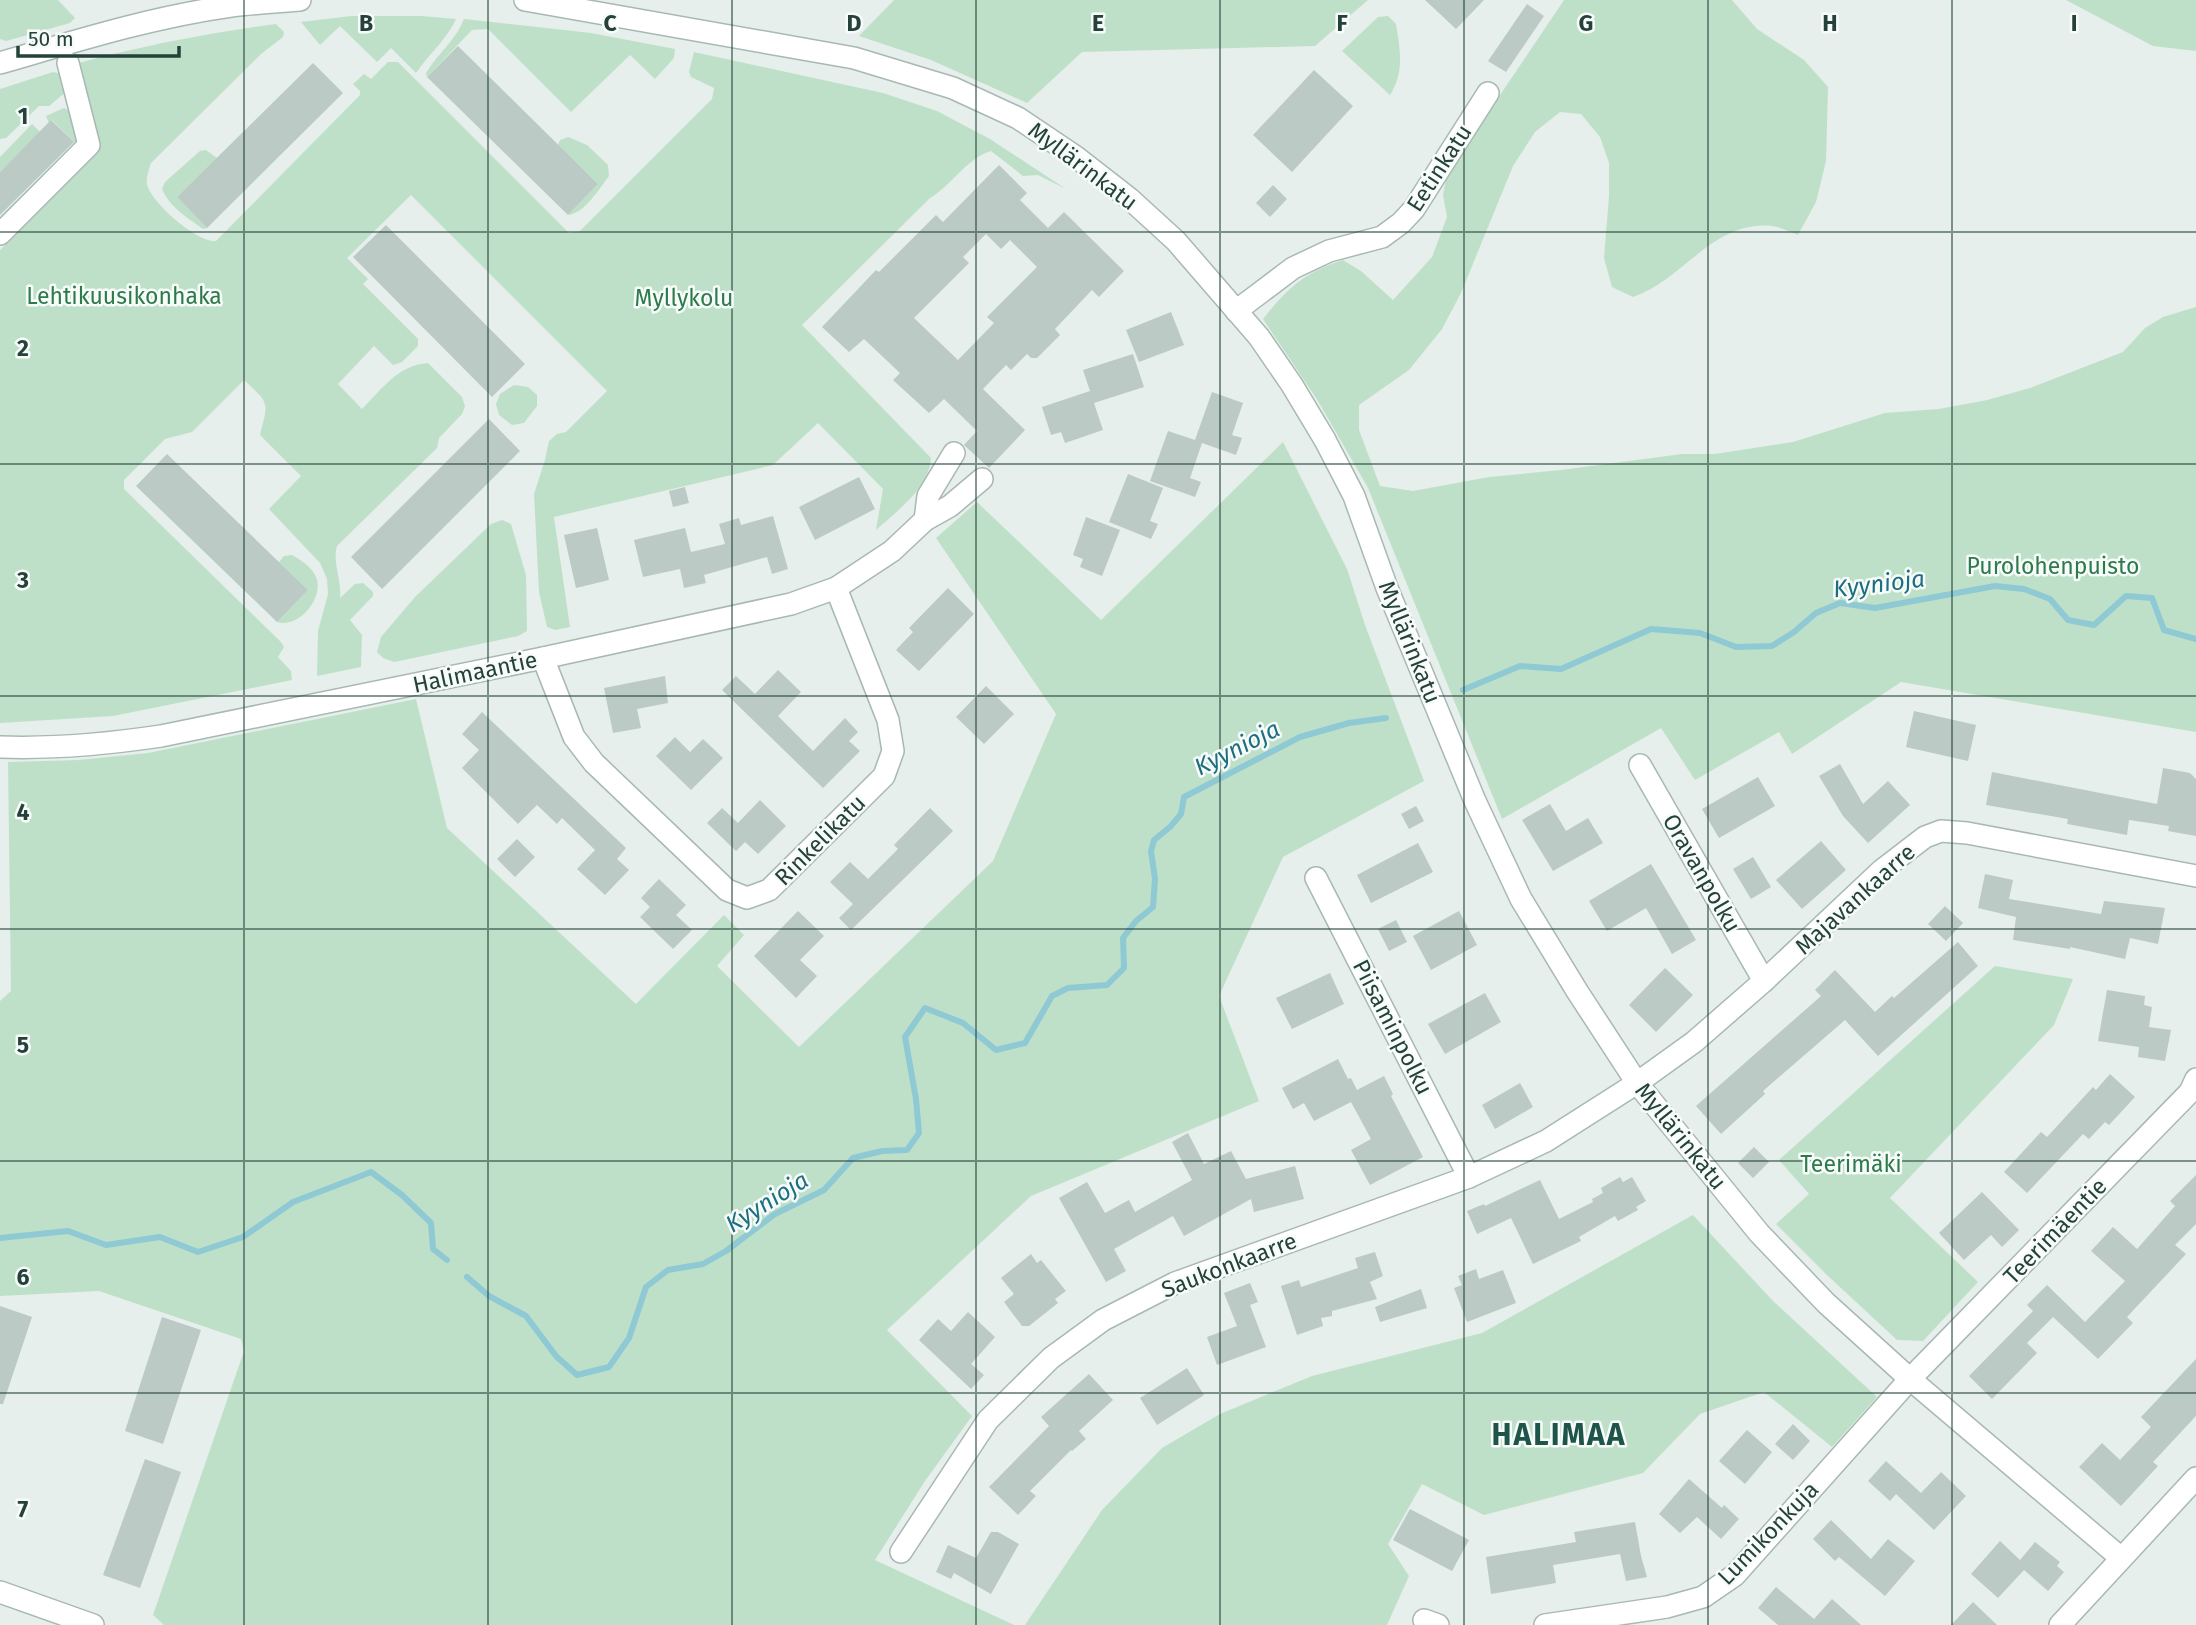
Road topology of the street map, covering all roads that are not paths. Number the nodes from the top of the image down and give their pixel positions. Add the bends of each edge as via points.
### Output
1 (300, 0) edge
2 (525, 0) edge
3 (0, 63) edge
4 (68, 63) dead end
5 (1488, 93) dead end
6 (0, 234) edge
7 (1236, 311) junction
8 (954, 453) dead end
9 (982, 479) dead end
10 (925, 520) junction
11 (836, 587) junction
12 (543, 658) junction
13 (0, 747) edge
14 (1640, 765) dead end
15 (2196, 876) edge
16 (1316, 878) dead end
17 (1764, 981) junction
18 (2196, 1079) edge
19 (1637, 1083) junction
20 (1469, 1177) junction
21 (1910, 1379) junction
22 (2196, 1478) edge
23 (901, 1552) dead end
24 (2121, 1558) junction
25 (0, 1592) edge
26 (93, 1625) edge
27 (1545, 1625) edge
28 (2060, 1625) edge

1 - 3 street via 231,6 157,20
2 - 7 street, Myllärinkatu via 854,58 953,88 1018,118 1076,157 1176,241
4 - 6 street via 89,145
5 - 7 street, Eetinkatu via 1401,223 1381,237 1329,251 1293,268
7 - 19 street, Myllärinkatu via 1292,385 1325,440 1354,496 1470,789 1521,899
8 - 10 street via 928,496
9 - 10 street, Halimaantie
10 - 11 street, Halimaantie via 892,551
11 - 12 street, Halimaantie via 791,604
11 - 12 street, Rinkelikatu via 888,720 893,751 875,786 769,890 747,898 727,890 594,763 574,737
12 - 13 street, Halimaantie via 161,736 98,745
14 - 17 street, Oravanpolku
15 - 17 street, Majavankaarre via 1941,831 1925,837 1881,870
16 - 20 street, Piisaminpolku
17 - 19 street, Majavankaarre via 1694,1042
18 - 21 street, Teerimäentie via 2190,1092
19 - 20 street, Saukonkaarre via 1546,1140
19 - 21 street, Myllärinkatu via 1759,1233 1826,1303
20 - 23 street, Saukonkaarre via 1175,1283 1103,1320 1051,1358 988,1420
21 - 24 street, Myllärinkatu
21 - 27 street, Lumikonkuja via 1735,1575 1703,1597 1667,1607
22 - 24 street
24 - 28 street
25 - 26 street

